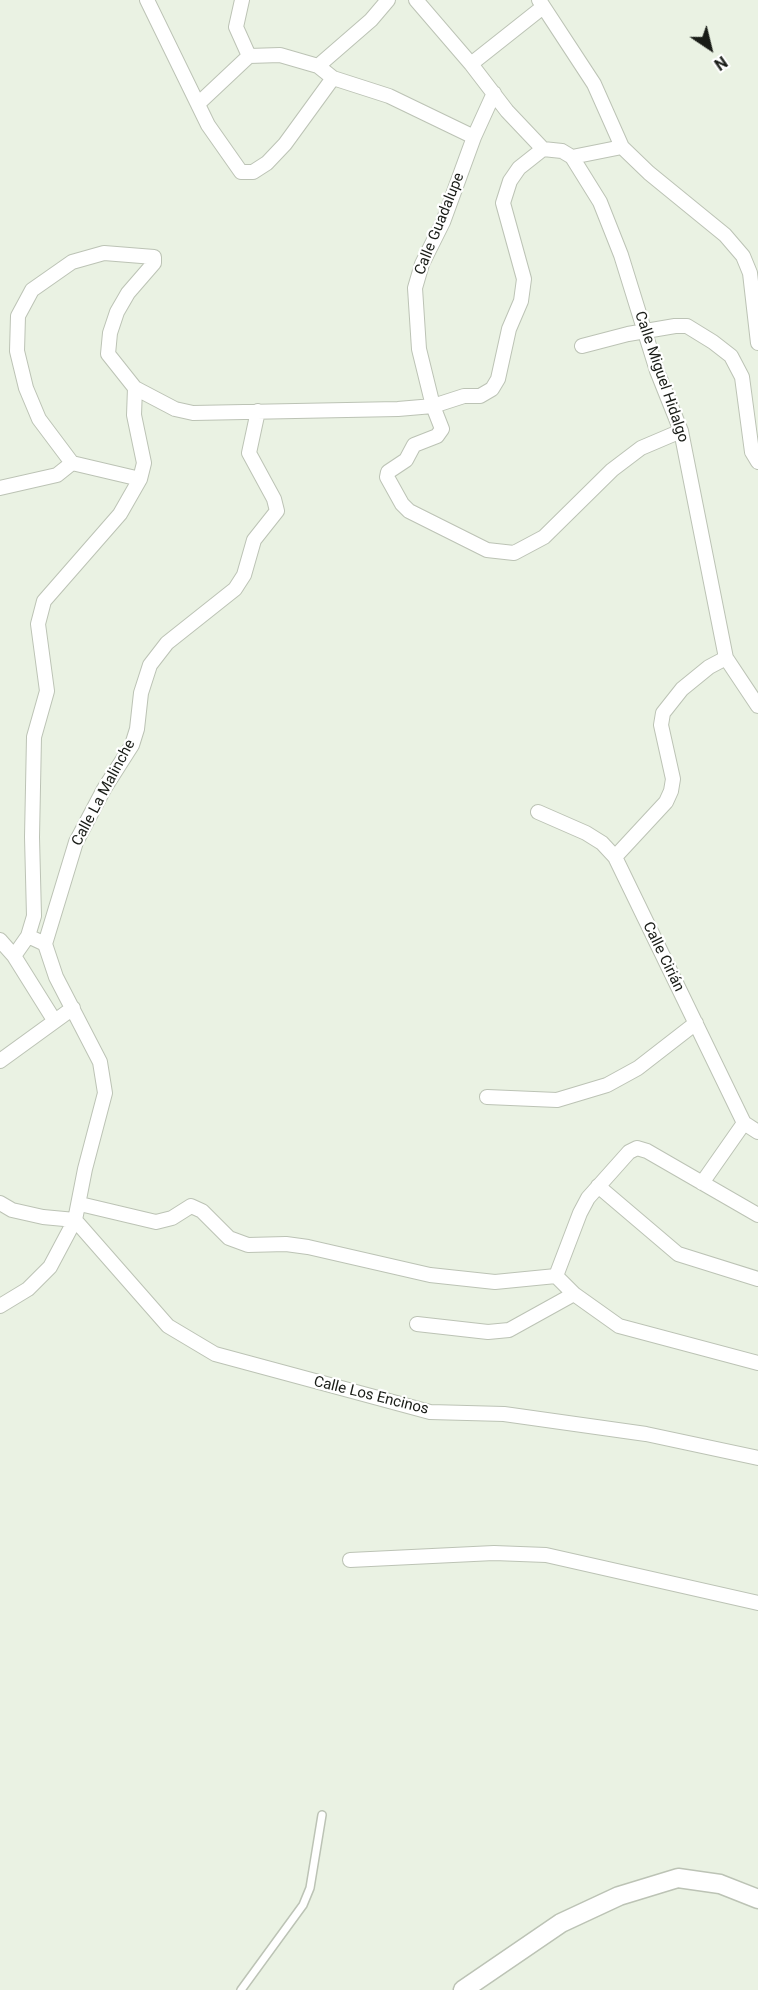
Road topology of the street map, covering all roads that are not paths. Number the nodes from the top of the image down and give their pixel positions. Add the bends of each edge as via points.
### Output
1 (147, 0) edge
2 (242, 0) edge
3 (388, 0) edge
4 (416, 0) edge
5 (541, 4) edge
6 (249, 56) junction
7 (471, 64) junction
8 (318, 66) junction
9 (333, 78) junction
10 (494, 93) junction
11 (199, 103) junction
12 (474, 137) junction
13 (622, 147) junction
14 (543, 149) junction
15 (572, 158) junction
16 (645, 332) junction
17 (758, 343) edge
18 (582, 346) dead end
19 (135, 388) junction
20 (433, 406) junction
21 (258, 411) junction
22 (681, 430) junction
23 (758, 462) edge
24 (72, 463) junction
25 (140, 479) junction
26 (0, 488) edge
27 (726, 658) junction
28 (758, 706) edge
29 (538, 812) dead end
30 (615, 857) junction
31 (28, 936) junction
32 (0, 940) edge
33 (45, 944) junction
34 (14, 956) junction
35 (73, 1008) junction
36 (54, 1020) junction
37 (696, 1023) junction
38 (0, 1061) edge
39 (487, 1097) dead end
40 (744, 1123) junction
41 (758, 1132) edge
42 (702, 1183) junction
43 (598, 1186) junction
44 (0, 1203) edge
45 (80, 1204) junction
46 (758, 1215) edge
47 (75, 1220) junction
48 (556, 1276) junction
49 (758, 1279) edge
50 (574, 1294) junction
51 (0, 1306) edge
52 (417, 1324) dead end
53 (758, 1363) edge
54 (758, 1458) edge
55 (350, 1560) dead end
56 (758, 1603) edge
57 (322, 1815) dead end
58 (758, 1899) edge
59 (241, 1990) edge
60 (463, 1990) edge

1 - 11 street
2 - 6 street via 236,27
3 - 8 street
4 - 7 street
5 - 7 street
5 - 13 street via 594,84
6 - 8 street via 279,55
6 - 11 street
7 - 10 street
8 - 9 street
9 - 11 street via 285,144 253,172 241,172 208,125
9 - 12 street via 389,96
10 - 12 street, Calle Guadalupe
10 - 14 street
12 - 20 street, Calle Guadalupe via 415,288 419,349
13 - 15 street
13 - 17 street via 725,235 743,256 750,273
14 - 15 street via 562,151
14 - 20 street via 519,168 503,203 524,279 498,379 492,389 480,396 464,396
15 - 16 street, Calle Miguel Hidalgo via 600,202
16 - 18 street
16 - 22 street, Calle Miguel Hidalgo
16 - 23 street via 687,326 731,356 742,377 752,452
19 - 21 street via 175,409 193,413
19 - 24 street via 108,354 110,333 128,293 155,260 149,256 104,253 72,262 32,290 18,316 17,351 39,419
19 - 25 street via 134,415 144,463
20 - 21 street
20 - 22 street, Calle Guadalupe via 440,433 414,445 406,460 388,472 387,477 409,512 487,550 514,553 544,537 612,470 641,448
21 - 33 street, Calle La Malinche via 249,453 277,511 254,540 244,575 235,589 167,643 150,665 132,745 76,842
22 - 27 street, Calle Miguel Hidalgo
24 - 25 street
24 - 26 street via 57,476
25 - 31 street via 120,514 44,601 38,624 47,691 34,737 34,916
27 - 28 street, Calle Miguel Hidalgo
27 - 30 street via 682,689 663,713 661,725 671,791 666,802
29 - 30 street, Calle Cirián via 586,833
30 - 37 street, Calle Cirián
31 - 33 street
31 - 34 street
32 - 34 street
33 - 35 street via 56,977
34 - 36 street
35 - 36 street
35 - 45 street via 100,1062 105,1093
36 - 38 street
37 - 39 street via 638,1068 607,1085 557,1100
37 - 40 street, Calle Cirián
40 - 41 street
40 - 42 street
42 - 43 street via 637,1148
42 - 46 street
43 - 48 street via 580,1213
43 - 49 street via 678,1254
44 - 47 street via 33,1215
45 - 47 street
45 - 48 street via 156,1222 172,1218 191,1206 202,1211 229,1238 248,1245 308,1247 430,1275 495,1282
47 - 51 street via 50,1267 28,1289
47 - 54 street, Calle Los Encinos via 168,1326 215,1354 430,1412 504,1414 611,1429
48 - 50 street
50 - 52 street via 509,1330 488,1332
50 - 53 street via 619,1326
55 - 56 street via 494,1553 546,1555
57 - 59 lane via 310,1887 303,1905
58 - 60 street via 720,1884 678,1878 619,1896 561,1923

